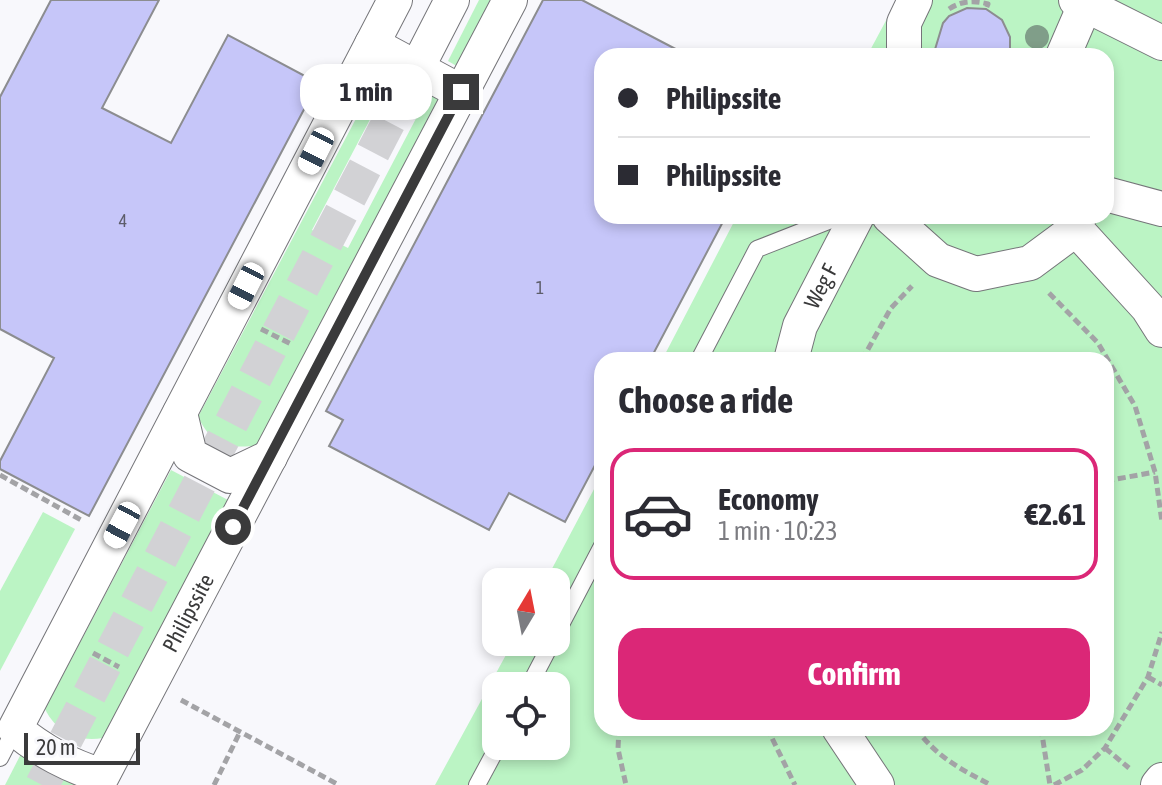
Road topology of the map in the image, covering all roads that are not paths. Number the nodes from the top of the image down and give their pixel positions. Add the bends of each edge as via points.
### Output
1 (395, 0) edge
2 (452, 0) edge
3 (510, 0) edge
4 (1081, 2) edge
5 (915, 7) edge
6 (1162, 43) edge
7 (372, 44) junction
8 (904, 48) edge
9 (1066, 48) edge
10 (417, 68) junction
11 (461, 92) junction
12 (1114, 196) edge
13 (1162, 209) edge
14 (821, 224) edge
15 (853, 224) edge
16 (898, 224) edge
17 (1075, 224) edge
18 (1079, 224) edge
19 (1162, 330) edge
20 (703, 352) edge
21 (793, 352) edge
22 (180, 413) junction
23 (270, 457) junction
24 (594, 561) edge
25 (570, 607) edge
26 (844, 736) edge
27 (8, 744) edge
28 (490, 760) edge
29 (1162, 780) edge
30 (106, 782) edge
31 (477, 785) edge
32 (877, 785) edge
33 (1158, 785) edge

1 - 7 street
2 - 10 street
3 - 11 street, Philipssite
4 - 6 street
4 - 9 street
5 - 8 street via 904,23
7 - 10 street
7 - 22 street
10 - 11 street
11 - 23 street, Philipssite
12 - 13 street
14 - 20 lane via 757,249
15 - 21 street, Weg F via 800,326
16 - 17 street via 938,260 976,274 1030,263
18 - 19 street
22 - 23 street via 190,455 230,476
22 - 27 street
23 - 30 street, Philipssite
24 - 25 lane
26 - 32 street
27 - 30 street via 40,750
28 - 31 lane
29 - 33 street

